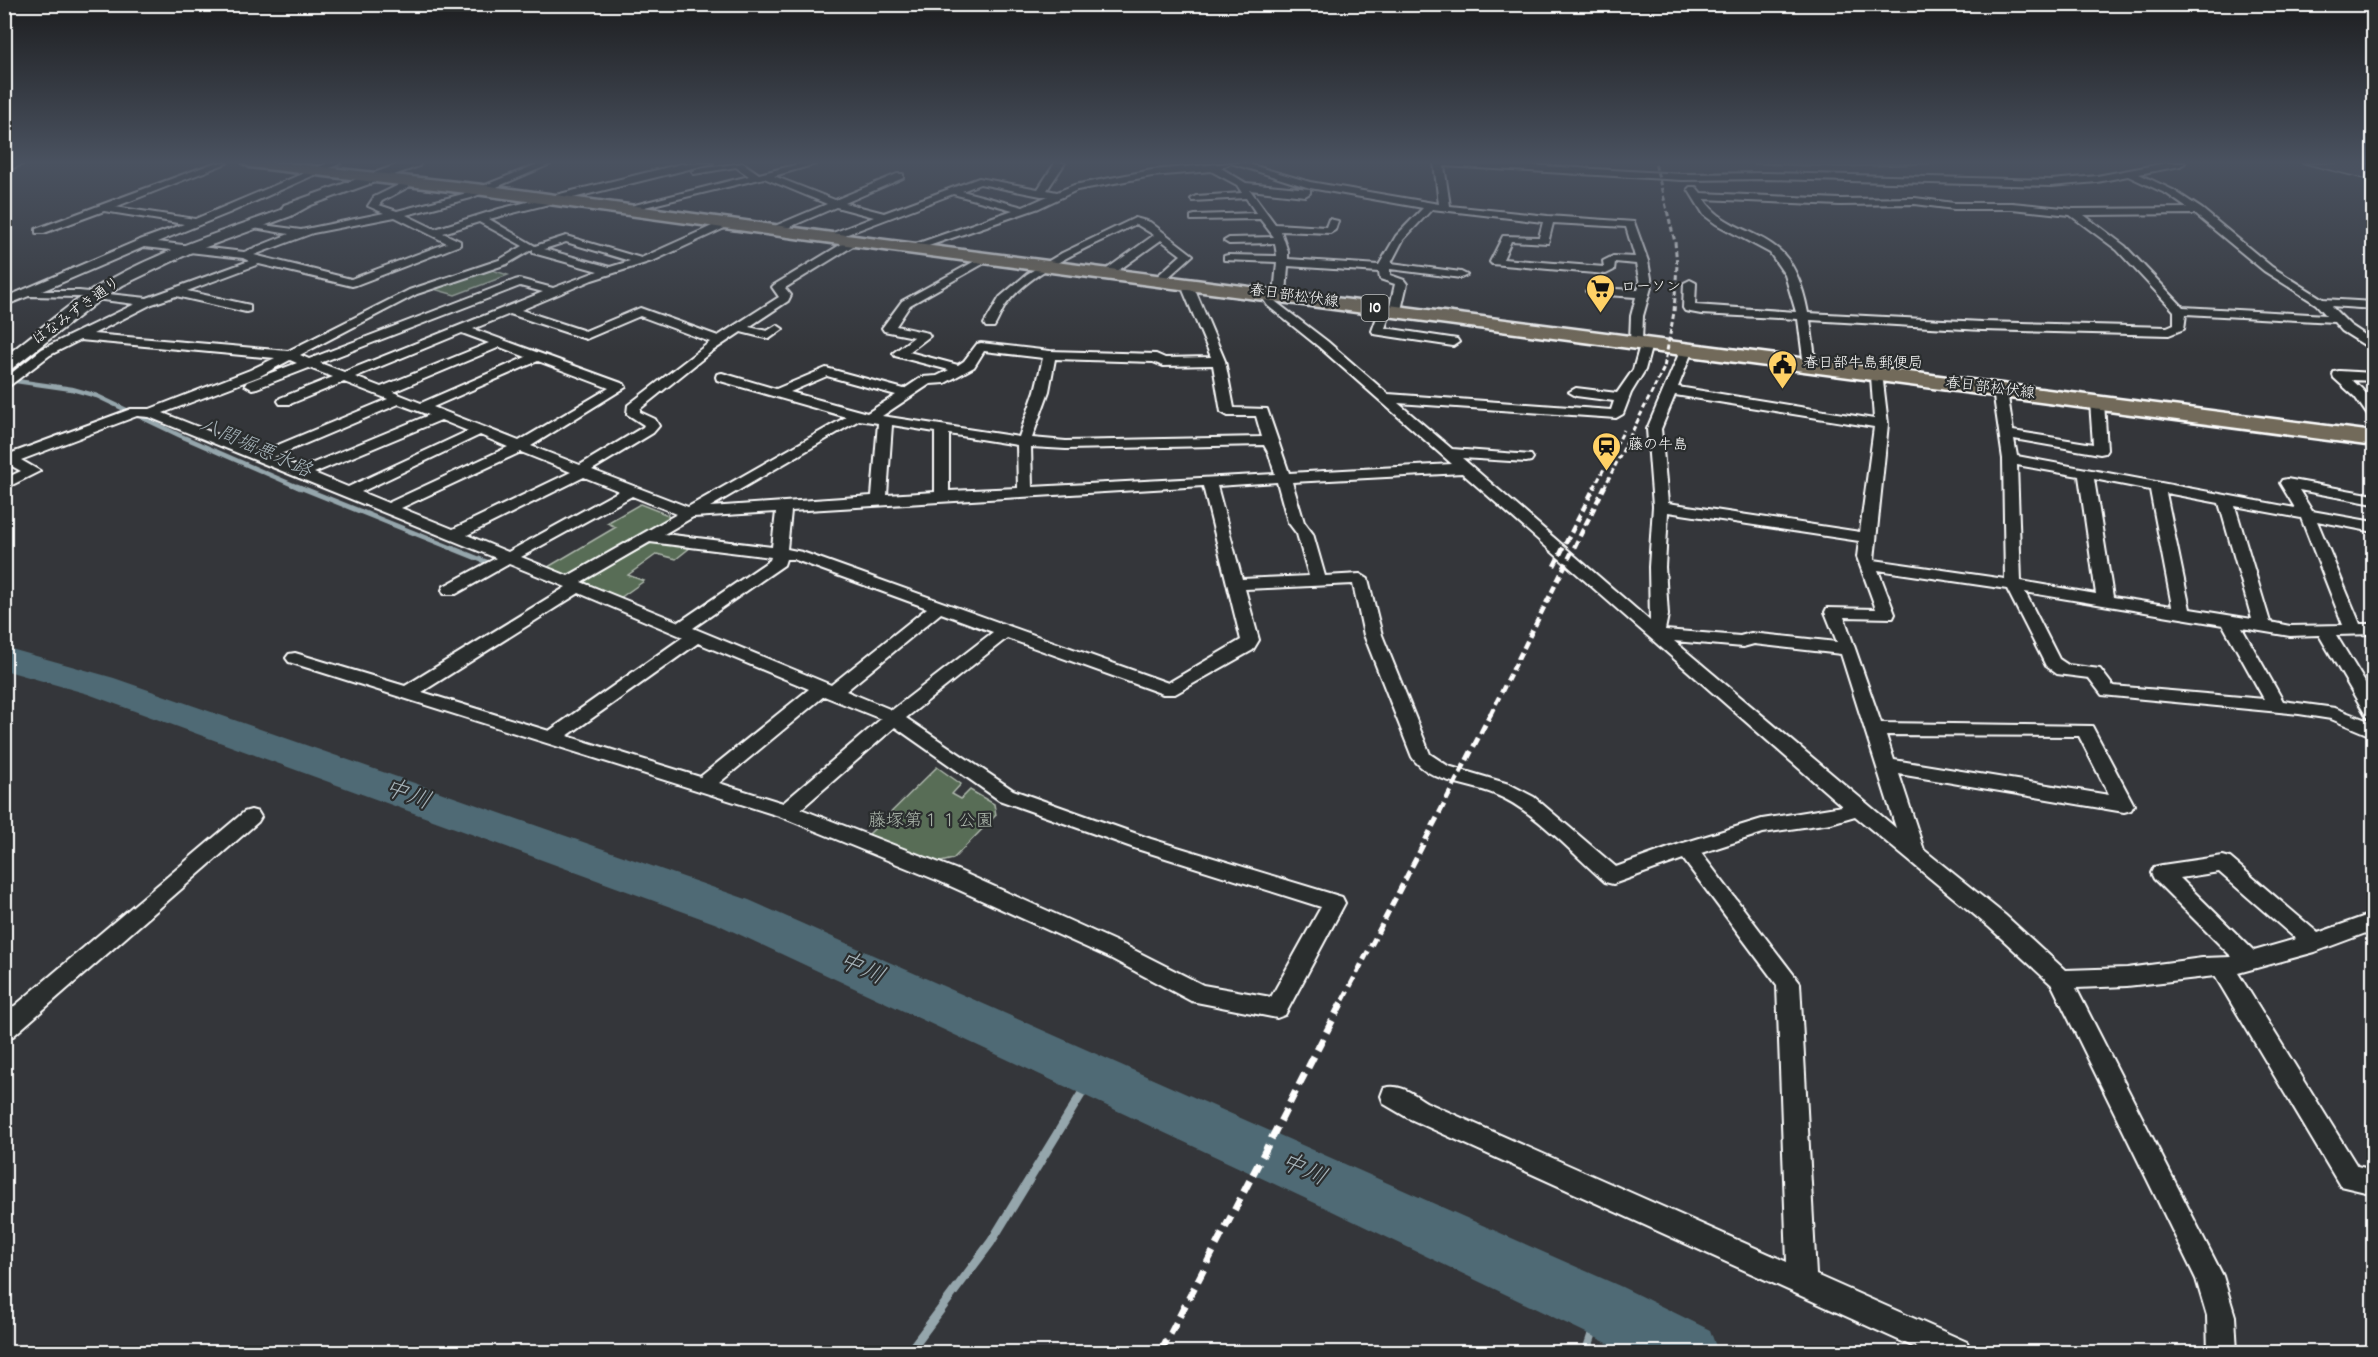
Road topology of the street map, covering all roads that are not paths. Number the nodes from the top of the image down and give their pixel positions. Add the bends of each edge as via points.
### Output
1 (52, 226) edge
2 (186, 226) edge
3 (244, 226) edge
4 (263, 226) edge
5 (328, 226) edge
6 (336, 226) edge
7 (423, 226) edge
8 (453, 226) edge
9 (495, 226) edge
10 (720, 226) edge
11 (744, 226) edge
12 (783, 226) edge
13 (857, 226) edge
14 (977, 226) edge
15 (1125, 226) edge
16 (1149, 226) edge
17 (1246, 226) edge
18 (1271, 226) edge
19 (1297, 226) edge
20 (1331, 226) edge
21 (1412, 226) edge
22 (1547, 226) edge
23 (1631, 226) edge
24 (1728, 226) edge
25 (2092, 226) edge
26 (2216, 226) edge
27 (774, 230) junction
28 (40, 231) dead end
29 (435, 232) junction
30 (302, 233) junction
31 (1161, 235) junction
32 (355, 236) dead end
33 (829, 238) junction
34 (1252, 240) junction
35 (1279, 240) junction
36 (854, 241) junction
37 (1229, 241) dead end
38 (141, 243) junction
39 (187, 249) junction
40 (911, 249) junction
41 (245, 255) junction
42 (986, 258) junction
43 (1228, 258) dead end
44 (1283, 260) junction
45 (258, 261) junction
46 (641, 261) junction
47 (1642, 261) junction
48 (1048, 266) junction
49 (1384, 267) junction
50 (610, 271) junction
51 (1108, 273) junction
52 (1461, 275) dead end
53 (1159, 280) junction
54 (1192, 284) junction
55 (1690, 284) dead end
56 (1592, 291) dead end
57 (175, 292) junction
58 (554, 292) junction
59 (4, 293) edge
60 (27, 294) junction
61 (1273, 294) junction
62 (1642, 294) junction
63 (95, 296) junction
64 (2320, 302) junction
65 (4, 303) edge
66 (148, 303) junction
67 (2373, 306) edge
68 (246, 308) dead end
69 (510, 310) junction
70 (1390, 310) junction
71 (2180, 310) junction
72 (1804, 314) junction
73 (2337, 319) junction
74 (990, 324) dead end
75 (739, 328) junction
76 (462, 329) junction
77 (777, 329) dead end
78 (78, 336) junction
79 (719, 341) junction
80 (1453, 342) dead end
81 (1641, 343) junction
82 (500, 344) junction
83 (2373, 347) edge
84 (1687, 350) junction
85 (288, 355) junction
86 (1050, 355) junction
87 (537, 357) junction
88 (1219, 361) junction
89 (310, 362) junction
90 (1810, 366) junction
91 (960, 369) junction
92 (344, 376) junction
93 (1877, 376) junction
94 (722, 377) dead end
95 (2373, 378) edge
96 (8, 379) edge
97 (241, 390) dead end
98 (1670, 390) junction
99 (2000, 390) junction
100 (383, 391) junction
101 (1576, 392) dead end
102 (777, 393) junction
103 (908, 394) junction
104 (401, 398) junction
105 (1385, 398) junction
106 (1623, 398) junction
107 (285, 401) dead end
108 (2097, 402) junction
109 (422, 407) junction
110 (151, 413) junction
111 (2373, 414) edge
112 (442, 415) junction
113 (863, 417) junction
114 (885, 421) junction
115 (1881, 424) junction
116 (480, 430) junction
117 (942, 430) junction
118 (2007, 434) junction
119 (2373, 439) edge
120 (1269, 441) junction
121 (1024, 442) junction
122 (521, 446) junction
123 (1449, 453) junction
124 (260, 458) junction
125 (1526, 458) dead end
126 (2010, 459) junction
127 (6, 460) edge
128 (1466, 468) junction
129 (583, 470) junction
130 (2086, 473) junction
131 (300, 474) junction
132 (1283, 478) junction
133 (1209, 482) junction
134 (4, 485) edge
135 (2157, 487) junction
136 (632, 490) junction
137 (1025, 491) junction
138 (347, 493) junction
139 (942, 496) junction
140 (879, 500) junction
141 (2226, 500) junction
142 (2373, 500) edge
143 (784, 506) junction
144 (1661, 506) junction
145 (388, 509) junction
146 (689, 513) junction
147 (2307, 515) junction
148 (2373, 527) edge
149 (454, 536) junction
150 (648, 537) junction
151 (1867, 538) junction
152 (781, 554) junction
153 (510, 559) junction
154 (1868, 564) junction
155 (1318, 581) junction
156 (1236, 584) junction
157 (573, 585) junction
158 (2013, 585) junction
159 (450, 590) dead end
160 (2105, 600) junction
161 (939, 607) junction
162 (2182, 613) junction
163 (2229, 620) junction
164 (2262, 626) junction
165 (2373, 629) edge
166 (2324, 630) junction
167 (2354, 630) junction
168 (1005, 631) junction
169 (688, 633) junction
170 (1655, 634) junction
171 (1848, 649) junction
172 (295, 658) dead end
173 (827, 690) junction
174 (407, 693) junction
175 (2277, 706) junction
176 (2373, 713) edge
177 (894, 718) junction
178 (1874, 729) junction
179 (2373, 731) edge
180 (550, 739) junction
181 (1886, 765) junction
182 (702, 786) junction
183 (1858, 808) junction
184 (786, 811) junction
185 (251, 817) dead end
186 (1687, 849) junction
187 (1915, 854) junction
188 (2373, 921) edge
189 (2315, 943) junction
190 (2250, 961) junction
191 (2222, 967) junction
192 (2060, 979) junction
193 (4, 1030) edge
194 (1393, 1096) dead end
195 (2373, 1182) edge
196 (1802, 1283) junction
197 (1957, 1353) edge
198 (2222, 1353) edge

1 - 28 street
2 - 38 street
3 - 39 street, はなみずき通り
4 - 30 street
5 - 30 street
6 - 32 street
7 - 29 street
8 - 29 street
9 - 85 street via 530,246 503,262 413,292
10 - 46 street
11 - 27 main road, 春日部松伏線 / 10
12 - 27 street
13 - 33 street
14 - 40 street
15 - 48 street
16 - 31 street
17 - 34 street
18 - 35 street
19 - 20 street via 1330,230
21 - 49 street via 1394,246
22 - 47 street via 1544,241 1508,238 1496,262 1606,271 1613,259
23 - 47 street
24 - 72 street via 1781,258
25 - 71 street via 2121,248
26 - 64 street via 2268,269
27 - 33 main road, 春日部松伏線 / 10
29 - 45 street via 456,243 352,283
30 - 41 street
31 - 51 street
31 - 53 street via 1188,255
33 - 36 main road, 春日部松伏線 / 10
34 - 35 street
34 - 37 street
35 - 44 street
36 - 40 main road, 春日部松伏線 / 10
36 - 75 street via 778,287 784,298
38 - 39 street
38 - 60 street
39 - 41 street
39 - 63 street, はなみずき通り
40 - 42 main road, 春日部松伏線 / 10
41 - 45 street
42 - 48 main road, 春日部松伏線 / 10
42 - 91 street via 906,303 888,327 924,336 899,354
43 - 44 street
44 - 49 street
44 - 61 street
45 - 57 street
46 - 50 street
46 - 50 street via 566,239 537,251
47 - 62 street via 1646,284
48 - 51 main road, 春日部松伏線 / 10
48 - 74 street via 1004,299
49 - 52 street
49 - 70 street via 1384,277 1401,284
50 - 58 street
51 - 53 main road, 春日部松伏線 / 10
53 - 54 main road, 春日部松伏線 / 10
54 - 61 main road, 春日部松伏線 / 10
54 - 88 street via 1190,290
55 - 72 street via 1689,308
56 - 62 street
57 - 66 street
57 - 68 street
58 - 69 street
58 - 89 street via 519,282
59 - 60 street
60 - 63 street
60 - 65 street
61 - 70 main road, 春日部松伏線 / 10
61 - 105 street via 1272,304
62 - 81 street via 1636,316
63 - 66 street
63 - 96 street, はなみずき通り via 72,313
64 - 67 street
64 - 73 street
66 - 78 street
69 - 76 street
69 - 79 street via 586,336 640,312
70 - 80 street via 1378,330
70 - 81 main road, 春日部松伏線 / 10
71 - 72 street via 2180,326 2169,331 1982,327
71 - 73 street
72 - 90 street
73 - 83 street
75 - 77 street via 769,334
75 - 79 street
76 - 82 street
76 - 92 street
78 - 85 street
78 - 96 street via 46,352
79 - 129 street via 633,408 634,414 650,422 648,430
81 - 84 main road, 春日部松伏線 / 10
81 - 106 street via 1639,370
82 - 87 street
82 - 100 street
84 - 90 main road, 春日部松伏線 / 10
84 - 98 street
85 - 89 street
85 - 110 street via 255,373
86 - 88 street via 1156,358 1162,362
86 - 91 street via 981,347 969,364
86 - 121 street
87 - 109 street
87 - 122 street via 619,387
88 - 120 street via 1228,412 1262,412
89 - 92 street
89 - 97 street
90 - 93 main road, 春日部松伏線 / 10
91 - 103 street via 940,380 927,380
92 - 100 street
92 - 107 street
93 - 99 main road, 春日部松伏線 / 10
93 - 115 street
94 - 102 street
95 - 111 street via 2339,375 2360,394
98 - 115 street
98 - 144 street via 1654,429
99 - 108 main road, 春日部松伏線 / 10
99 - 118 street
100 - 104 street
101 - 106 street
102 - 103 street via 826,372
102 - 113 street
103 - 113 street
104 - 109 street
104 - 124 street
105 - 106 street via 1616,414
105 - 123 street
108 - 118 street via 2100,450
108 - 119 main road, 春日部松伏線 / 10
109 - 112 street
110 - 124 street
110 - 127 street via 136,412
112 - 116 street
112 - 131 street
113 - 114 street
113 - 146 street
114 - 117 street
114 - 140 street
115 - 151 street
116 - 122 street
116 - 138 street
117 - 121 street
117 - 139 street
118 - 126 street
120 - 121 street
120 - 132 street
121 - 137 street
122 - 129 street
122 - 145 street
123 - 125 street
123 - 128 street
124 - 131 street
126 - 130 street
126 - 158 street
127 - 134 street via 33,471
128 - 132 street
128 - 170 street
129 - 136 street
129 - 149 street
130 - 135 street
130 - 160 street
131 - 138 street
132 - 133 street
132 - 155 street
133 - 137 street
133 - 156 street
135 - 141 street
135 - 162 street
136 - 146 street
136 - 153 street
137 - 139 street
138 - 145 street
139 - 140 street
140 - 143 street
141 - 147 street
141 - 164 street
142 - 147 street via 2287,483
143 - 146 street
143 - 152 street
144 - 151 street
144 - 170 street via 1657,567 1660,615
145 - 149 street
146 - 150 street
147 - 148 street
147 - 167 street
149 - 153 street
150 - 152 street
150 - 157 street
151 - 154 street
152 - 161 street via 796,555
152 - 169 street via 778,562
153 - 157 street
153 - 159 street
154 - 158 street
154 - 171 street via 1887,614 1833,612
155 - 156 street
155 - 186 street via 1360,579 1373,635 1422,757 1430,765 1502,789 1527,802 1613,876
156 - 168 street via 1250,640 1247,646 1169,690
157 - 169 street
157 - 174 street
158 - 160 street
158 - 175 street via 2052,662 2063,670 2094,673 2108,692
160 - 162 street
161 - 168 street
161 - 173 street
162 - 163 street
163 - 164 street
163 - 175 street
164 - 166 street via 2290,631
165 - 167 street
166 - 167 street
166 - 176 street
168 - 177 street
169 - 173 street
169 - 180 street
170 - 171 street via 1743,642 1751,638
170 - 183 street
171 - 178 street
172 - 174 street
173 - 177 street
173 - 182 street
174 - 180 street
175 - 179 street via 2335,714
177 - 184 street
177 - 184 street via 1006,795 1144,844 1334,903 1277,1008 1199,994 1120,953 947,875
178 - 181 street
178 - 181 street via 2085,730 2124,805
180 - 182 street
181 - 187 street
182 - 184 street
183 - 186 street via 1762,826
183 - 187 street
185 - 193 street
186 - 196 street via 1788,983
187 - 192 street
188 - 189 street
189 - 190 street
189 - 190 street via 2223,864 2162,873
190 - 191 street
191 - 192 street
191 - 195 street via 2349,1177
192 - 198 street via 2209,1276 2221,1316
194 - 196 street
196 - 197 street

